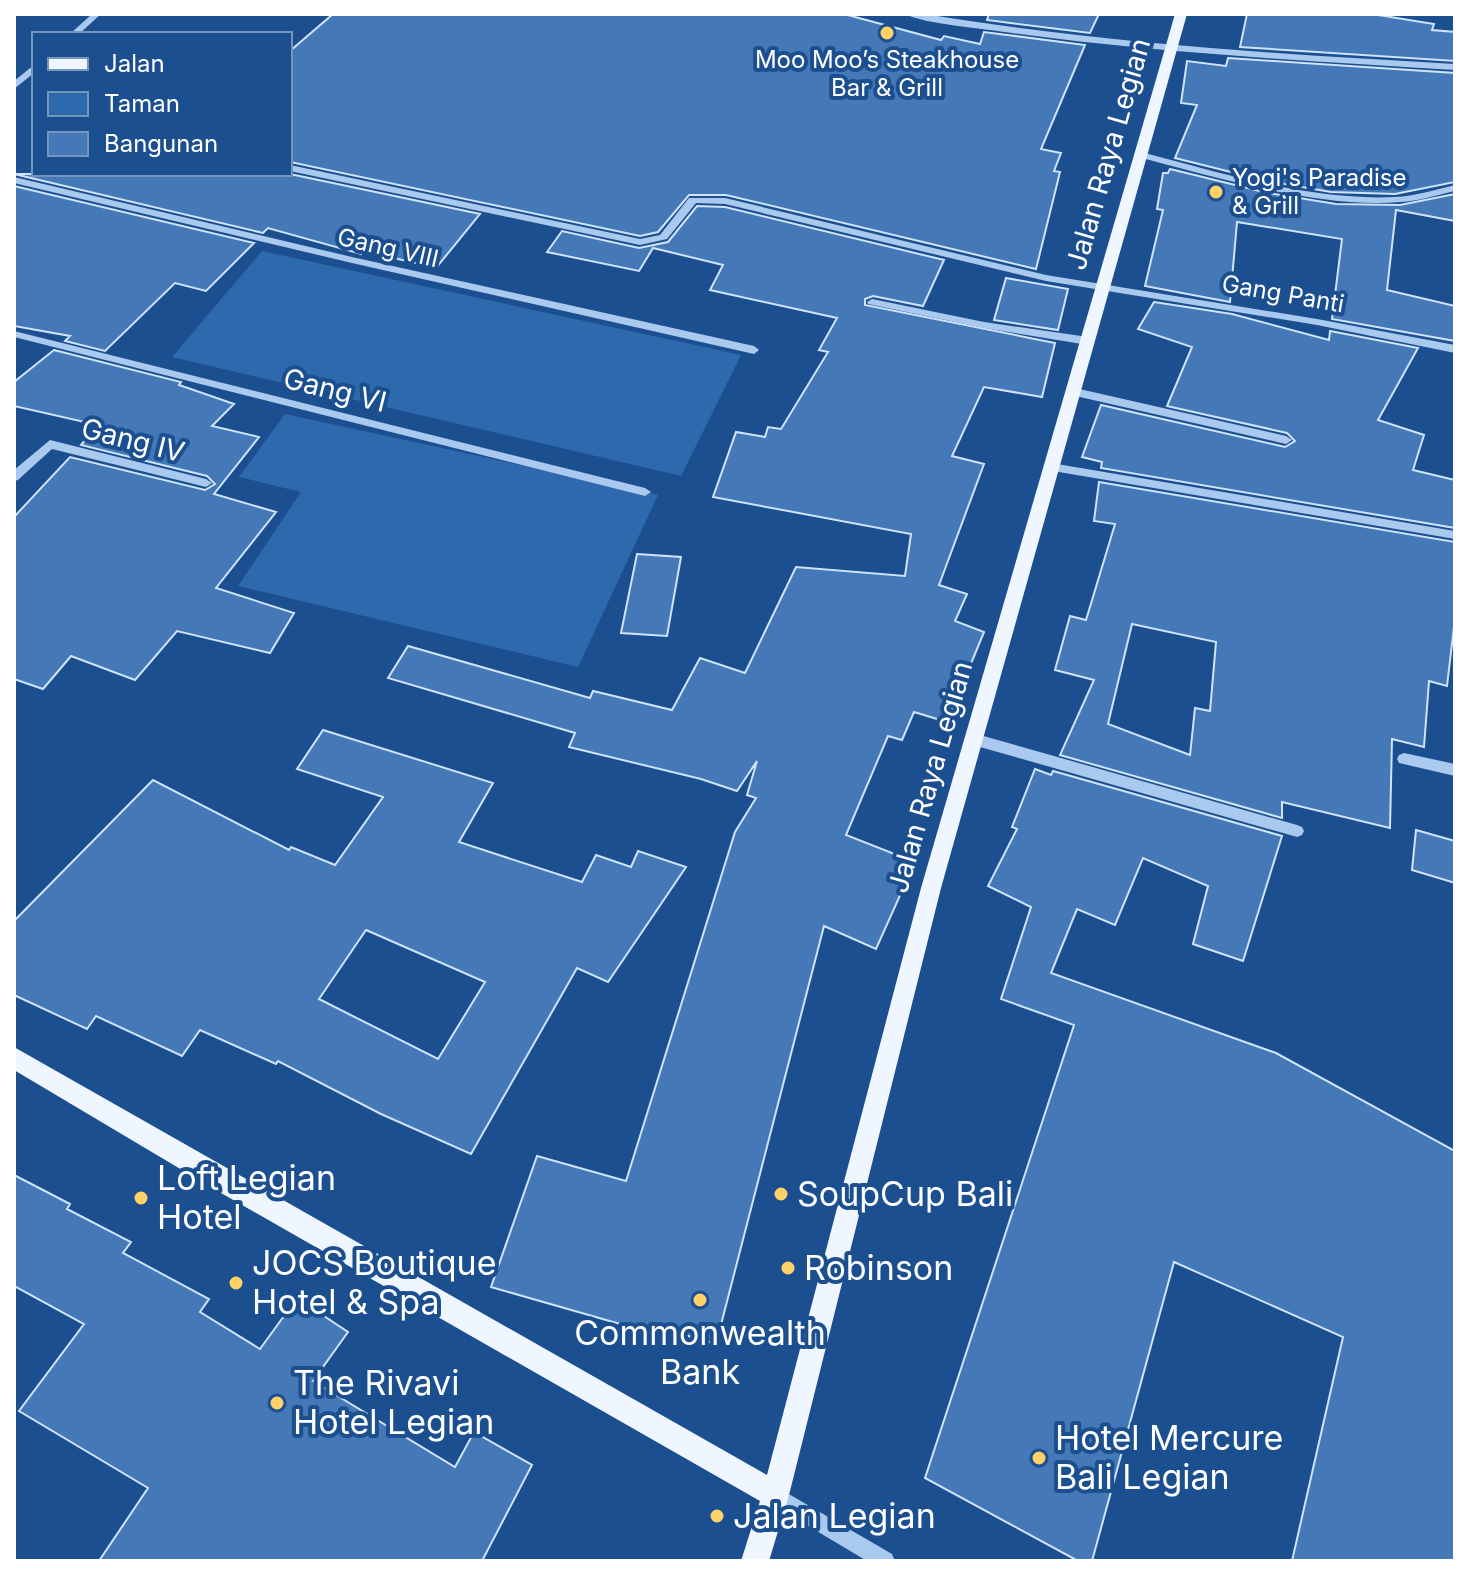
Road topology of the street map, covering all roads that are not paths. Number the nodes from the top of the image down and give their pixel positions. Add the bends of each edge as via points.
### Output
1 (97, 14) edge
2 (909, 14) edge
3 (1181, 14) edge
4 (76, 32) edge
5 (1171, 50) junction
6 (1455, 67) edge
7 (32, 70) edge
8 (14, 86) edge
9 (1141, 155) junction
10 (292, 168) edge
11 (14, 180) edge
12 (1455, 188) edge
13 (1102, 288) junction
14 (872, 302) dead end
15 (14, 334) edge
16 (1088, 341) junction
17 (1455, 349) edge
18 (754, 350) dead end
19 (1075, 392) junction
20 (1286, 440) dead end
21 (1051, 467) junction
22 (14, 477) edge
23 (206, 483) dead end
24 (645, 492) dead end
25 (1455, 535) edge
26 (973, 739) junction
27 (1404, 759) dead end
28 (1455, 770) edge
29 (1297, 831) dead end
30 (14, 1058) edge
31 (775, 1495) junction
32 (755, 1561) edge
33 (885, 1561) edge

1 - 4 street
2 - 5 street via 1068,40
3 - 5 main road, Jalan Raya Legian
5 - 6 street
5 - 9 main road, Jalan Raya Legian
7 - 8 street
9 - 12 street via 1227,177 1368,199 1401,199
9 - 13 main road, Jalan Raya Legian
10 - 13 street, Gang Panti via 640,242 663,237 693,200 711,198 991,267
11 - 18 street, Gang VIII
13 - 16 main road, Jalan Raya Legian
13 - 17 street, Gang Panti
14 - 16 street
15 - 24 street, Gang VI
16 - 19 main road, Jalan Raya Legian
19 - 20 street
19 - 21 main road, Jalan Raya Legian
21 - 25 street
21 - 26 main road, Jalan Raya Legian
22 - 23 street, Gang IV via 50,444
26 - 29 street
26 - 31 main road, Jalan Raya Legian
27 - 28 street
30 - 31 main road
31 - 32 main road, Jalan Raya Legian
31 - 33 street

